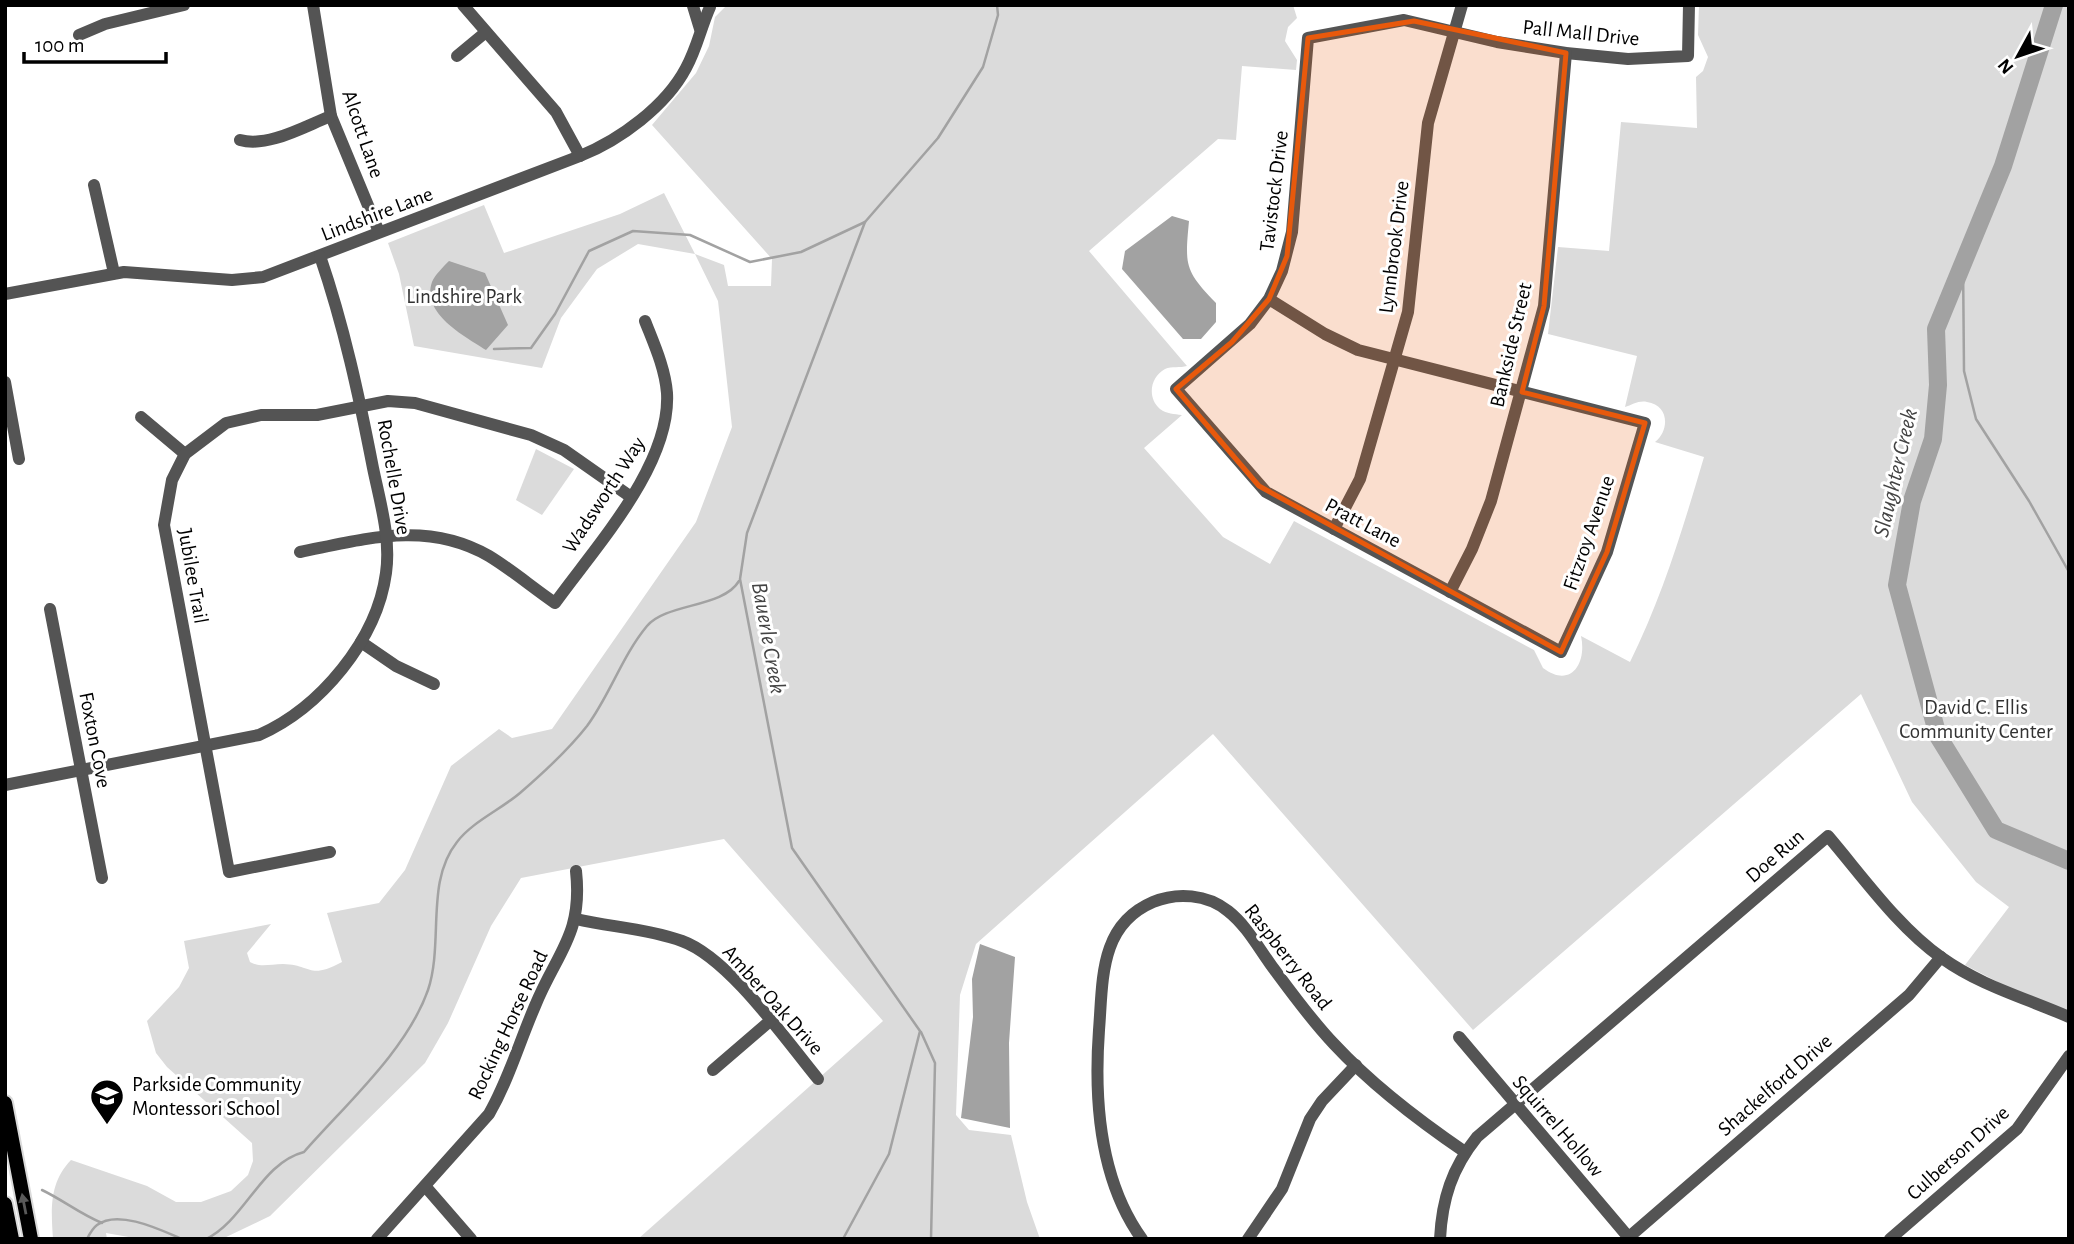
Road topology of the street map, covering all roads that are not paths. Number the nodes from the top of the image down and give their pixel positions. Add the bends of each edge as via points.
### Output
1 (184, 5) edge
2 (313, 5) edge
3 (463, 5) edge
4 (1462, 5) edge
5 (1689, 5) edge
6 (692, 6) edge
7 (711, 6) edge
8 (486, 32) junction
9 (1453, 32) junction
10 (701, 33) junction
11 (79, 35) dead end
12 (1308, 38) joint
13 (1566, 53) junction
14 (457, 56) dead end
15 (331, 116) junction
16 (240, 140) dead end
17 (580, 156) junction
18 (94, 185) dead end
19 (379, 232) junction
20 (320, 256) junction
21 (114, 273) junction
22 (5, 293) edge
23 (1269, 299) junction
24 (645, 321) dead end
25 (1395, 360) junction
26 (5, 382) edge
27 (1176, 389) joint
28 (1522, 392) junction
29 (361, 407) junction
30 (141, 416) dead end
31 (185, 454) junction
32 (19, 459) dead end
33 (631, 497) junction
34 (1334, 529) junction
35 (387, 534) junction
36 (300, 552) dead end
37 (1450, 592) junction
38 (50, 609) dead end
39 (361, 642) junction
40 (1561, 652) joint
41 (434, 684) dead end
42 (205, 747) junction
43 (81, 770) junction
44 (5, 785) edge
45 (330, 852) dead end
46 (576, 871) dead end
47 (102, 878) dead end
48 (576, 919) junction
49 (1941, 957) junction
50 (2069, 1017) edge
51 (770, 1021) junction
52 (1459, 1037) dead end
53 (2069, 1056) edge
54 (1356, 1065) junction
55 (713, 1070) dead end
56 (818, 1079) dead end
57 (5, 1103) edge
58 (1515, 1106) junction
59 (1465, 1152) junction
60 (425, 1186) junction
61 (5, 1205) edge
62 (1629, 1238) edge
63 (12, 1239) edge
64 (31, 1239) edge
65 (377, 1239) edge
66 (471, 1239) edge
67 (1142, 1239) edge
68 (1248, 1239) edge
69 (1440, 1239) edge
70 (1890, 1239) edge

1 - 11 street
2 - 15 street, Alcott Lane
3 - 8 street
4 - 9 street, Lynnbrook Drive
5 - 13 street, Pall Mall Drive via 1688,56 1628,59
6 - 7 street, Lindshire Lane
6 - 10 street, Lindshire Lane
7 - 10 street, Lindshire Lane
8 - 14 street
8 - 17 street via 556,111
9 - 12 street, Pall Mall Drive via 1394,20
9 - 13 street, Pall Mall Drive
9 - 25 street, Lynnbrook Drive via 1428,123 1411,297
10 - 17 street, Lindshire Lane via 688,65 667,94 623,133
12 - 23 street, Tavistock Drive via 1292,232
13 - 28 street, Bankside Street via 1544,306
15 - 16 street via 266,140
15 - 19 street, Alcott Lane
17 - 19 street, Lindshire Lane
18 - 21 street
19 - 20 street, Lindshire Lane
20 - 21 street, Lindshire Lane via 249,279
20 - 29 street, Rochelle Drive via 345,332
21 - 22 street, Lindshire Lane
23 - 25 street via 1349,346
23 - 27 street, Tavistock Drive via 1241,334
24 - 33 street, Wadsworth Way via 664,372 666,416 650,468
25 - 28 street
25 - 34 street, Lynnbrook Drive via 1360,479
26 - 32 street
27 - 34 street, Pratt Lane via 1259,486
28 - 37 street, Bankside Street via 1485,518
28 - 40 street, Fitzroy Avenue via 1645,423 1608,552
29 - 31 street, Jubilee Trail via 317,415 241,419 212,432
29 - 33 street, Jubilee Trail via 403,401 531,435 564,450
29 - 35 street, Rochelle Drive
30 - 31 street
31 - 42 street, Jubilee Trail via 169,489 164,524
33 - 35 street, Wadsworth Way via 555,603 468,546 435,536
34 - 37 street, Pratt Lane
35 - 36 street
35 - 39 street, Rochelle Drive via 384,587
37 - 40 street, Pratt Lane
38 - 43 street, Foxton Cove
39 - 41 street
39 - 42 street, Rochelle Drive via 293,717 260,735
42 - 43 street, Rochelle Drive
42 - 45 street, Jubilee Trail via 229,872
43 - 44 street, Rochelle Drive
43 - 47 street, Foxton Cove
46 - 48 street, Rocking Horse Road
48 - 51 street, Amber Oak Drive via 695,947 724,969
48 - 60 street, Rocking Horse Road via 501,1093 489,1114
49 - 50 street, Doe Run via 1994,988
49 - 58 street, Doe Run via 1914,934 1828,836
49 - 62 street, Shackelford Drive via 1909,995
51 - 55 street
51 - 56 street, Amber Oak Drive
52 - 58 street, Squirrel Hollow
53 - 70 street, Culberson Drive via 2017,1129
54 - 59 street, Raspberry Road via 1418,1120
54 - 67 street, Raspberry Road via 1314,1022 1228,911 1194,897 1168,896 1137,909 1111,939 1098,1046 1109,1176
54 - 68 street via 1310,1119 1282,1189
64 -> 57 main road
58 - 59 street
58 - 62 street, Squirrel Hollow
59 - 69 street via 1447,1188
60 - 65 street, Rocking Horse Road
60 - 66 street
61 - 63 main road

